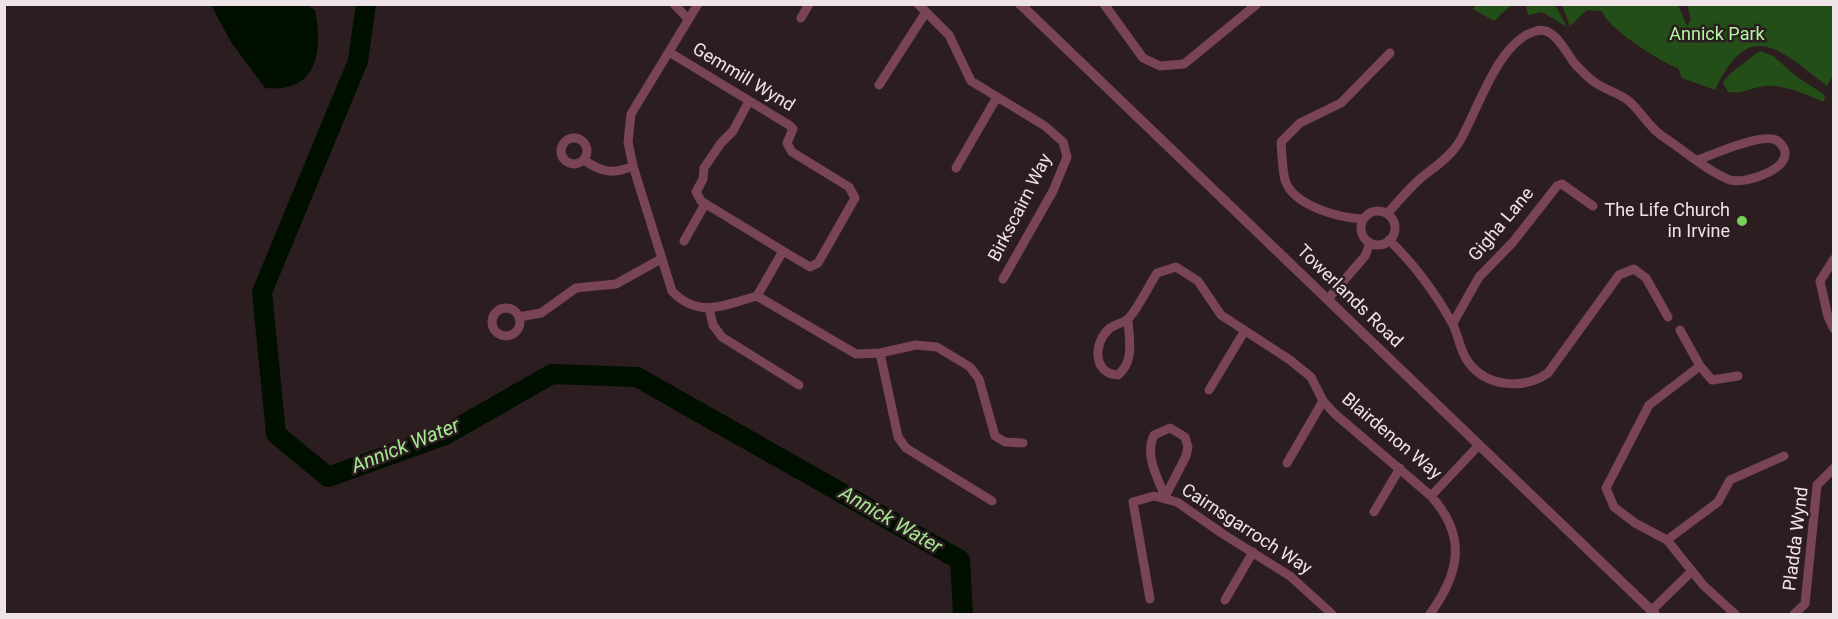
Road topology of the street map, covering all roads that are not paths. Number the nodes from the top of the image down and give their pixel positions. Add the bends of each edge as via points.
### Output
1 (674, 4) edge
2 (698, 4) edge
3 (809, 4) edge
4 (918, 4) edge
5 (1020, 4) edge
6 (1104, 4) edge
7 (1257, 4) edge
8 (926, 12) junction
9 (801, 18) dead end
10 (688, 19) junction
11 (669, 52) junction
12 (1390, 53) dead end
13 (879, 85) dead end
14 (997, 97) junction
15 (749, 102) junction
16 (584, 160) dead end
17 (1698, 160) junction
18 (633, 166) junction
19 (956, 168) dead end
20 (705, 204) junction
21 (1593, 206) dead end
22 (1387, 214) junction
23 (1363, 219) junction
24 (1389, 240) junction
25 (684, 241) dead end
26 (1370, 243) junction
27 (783, 251) junction
28 (661, 259) junction
29 (1833, 259) edge
30 (1003, 279) dead end
31 (757, 296) junction
32 (1328, 299) junction
33 (709, 308) junction
34 (519, 317) dead end
35 (1668, 317) dead end
36 (1128, 319) junction
37 (1453, 323) junction
38 (1833, 329) edge
39 (1680, 330) dead end
40 (1244, 332) junction
41 (880, 352) junction
42 (1700, 366) junction
43 (1738, 376) dead end
44 (799, 385) dead end
45 (1209, 390) dead end
46 (1323, 401) junction
47 (1023, 443) dead end
48 (1479, 445) junction
49 (1784, 456) dead end
50 (1287, 463) dead end
51 (1400, 468) junction
52 (1833, 468) edge
53 (1431, 496) junction
54 (1165, 497) junction
55 (992, 501) dead end
56 (1374, 512) dead end
57 (1667, 540) junction
58 (1253, 552) junction
59 (1692, 571) junction
60 (1150, 599) dead end
61 (1225, 600) dead end
62 (1653, 613) edge
63 (1332, 615) edge
64 (1430, 615) edge
65 (1735, 615) edge
66 (1794, 615) edge

1 - 10 street
2 - 10 street
3 - 9 street
4 - 8 street, Birkscairn Way
5 - 32 street, Towerlands Road
6 - 7 street via 1143,58 1160,66 1184,64
8 - 13 street
8 - 14 street, Birkscairn Way via 949,35 970,81
10 - 11 street
11 - 15 street, Gemmill Wynd
11 - 18 street via 631,114 628,142
12 - 23 street via 1341,103 1300,123 1281,142 1286,182 1293,192 1344,219
14 - 19 street
14 - 30 street, Birkscairn Way via 1045,126 1063,142 1067,157 1053,191
15 - 20 street, Gemmill Wynd via 733,131 704,168 696,192
15 - 27 street, Gemmill Wynd via 793,129 787,143 792,152 849,187 855,198 818,263 810,267
16 - 18 street via 599,170 613,172
17 - 17 street via 1737,181 1781,166 1787,157 1780,143 1767,138
17 - 22 street via 1654,130 1620,95 1589,79 1557,39 1542,30 1534,31 1517,43 1500,64 1457,145
18 - 28 street
20 - 25 street
20 - 27 street, Gemmill Wynd
21 - 37 street, Gigha Lane via 1562,184 1557,186 1514,242 1479,277
22 - 23 street via 1374,212
22 - 24 street via 1394,226
23 - 26 street via 1361,233
24 - 26 street
24 - 37 street via 1420,273
26 - 32 street via 1365,256
27 - 31 street
28 - 33 street via 672,291 682,301
28 - 34 street via 616,284 576,288 541,313
29 - 38 street via 1820,281
31 - 33 street
31 - 41 street via 856,354
32 - 48 street, Towerlands Road
33 - 44 street via 713,325 722,337
35 - 37 street via 1646,278 1634,269 1619,275 1548,373 1532,383 1485,378 1468,363
36 - 36 street, Blairdenon Way via 1127,367 1118,375 1108,374 1099,361 1102,338 1109,328
36 - 40 street, Blairdenon Way via 1157,273 1176,267 1198,281 1221,315
39 - 42 street
40 - 45 street
40 - 46 street, Blairdenon Way via 1311,377
41 - 47 street via 915,345 937,347 970,367 979,380 995,436 1005,442
41 - 55 street via 898,437 906,448
42 - 43 street via 1712,380
42 - 57 street via 1648,405 1606,488 1614,507
46 - 50 street
46 - 51 street, Blairdenon Way
48 - 53 street, Blairdenon Way
48 - 62 street, Towerlands Road
49 - 57 street via 1730,480 1718,502
51 - 53 street, Blairdenon Way
51 - 56 street
52 - 66 street, Pladda Wynd via 1817,485 1805,604
53 - 64 street via 1449,522 1456,552 1450,583
54 - 54 street via 1150,447 1154,435 1170,428 1185,438 1188,447
54 - 58 street, Cairnsgarroch Way
54 - 60 street, Cairnsgarroch Way via 1133,502
57 - 59 street
58 - 61 street
58 - 63 street, Cairnsgarroch Way via 1290,576
59 - 62 street
59 - 65 street

